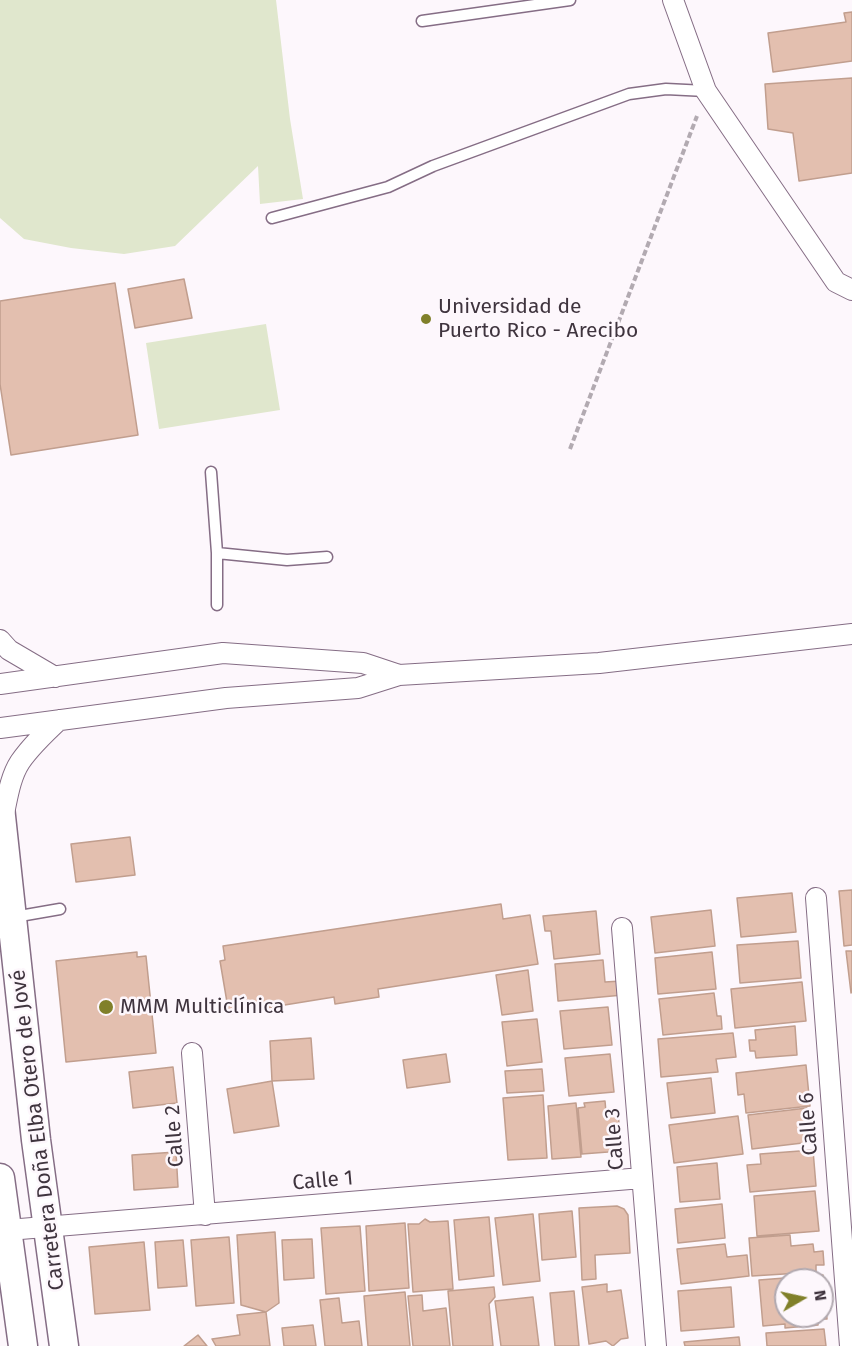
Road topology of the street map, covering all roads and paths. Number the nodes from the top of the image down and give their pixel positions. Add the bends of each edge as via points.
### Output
1 (570, 0) edge
2 (673, 0) edge
3 (422, 21) dead end
4 (706, 91) junction
5 (272, 218) dead end
6 (852, 290) edge
7 (570, 449) dead end
8 (211, 472) dead end
9 (217, 553) junction
10 (327, 557) dead end
11 (217, 605) dead end
12 (852, 634) edge
13 (0, 640) edge
14 (399, 675) junction
15 (55, 676) junction
16 (0, 684) edge
17 (59, 720) junction
18 (0, 728) edge
19 (1, 814) edge
20 (816, 898) dead end
21 (60, 909) dead end
22 (13, 917) junction
23 (622, 928) dead end
24 (192, 1053) dead end
25 (844, 1163) edge
26 (0, 1178) edge
27 (642, 1178) junction
28 (205, 1215) junction
29 (48, 1228) junction
30 (8, 1230) junction
31 (6, 1259) edge
32 (23, 1346) edge
33 (64, 1346) edge
34 (656, 1346) edge
35 (850, 1346) edge

1 - 3 lane
2 - 4 street
4 - 5 lane via 666,89 629,94 433,166 388,187
4 - 6 street via 836,282
4 - 7 path
8 - 9 lane
9 - 10 lane via 287,560
9 - 11 lane
12 - 14 street via 599,663
13 - 15 street via 9,650
14 - 15 street via 363,663 223,653
14 - 17 street via 358,688 226,698
15 - 16 street
17 - 18 street
17 - 19 street via 20,763
19 - 22 street, Carretera Doña Elba Otero de Jové
20 - 25 street, Calle 6
21 - 22 lane
22 - 29 street, Carretera Doña Elba Otero de Jové
23 - 27 street, Calle 3
24 - 28 street, Calle 2
25 - 35 street, Calle 6
26 - 30 street, Carretera Doña Elba Otero de Jové
27 - 28 street, Calle 1
27 - 34 street, Calle 3
28 - 29 street, Calle 1
29 - 30 street, Calle 1
29 - 33 street, Carretera Doña Elba Otero de Jové
30 - 31 street, Carretera Doña Elba Otero de Jové
31 - 32 street, Carretera Doña Elba Otero de Jové

